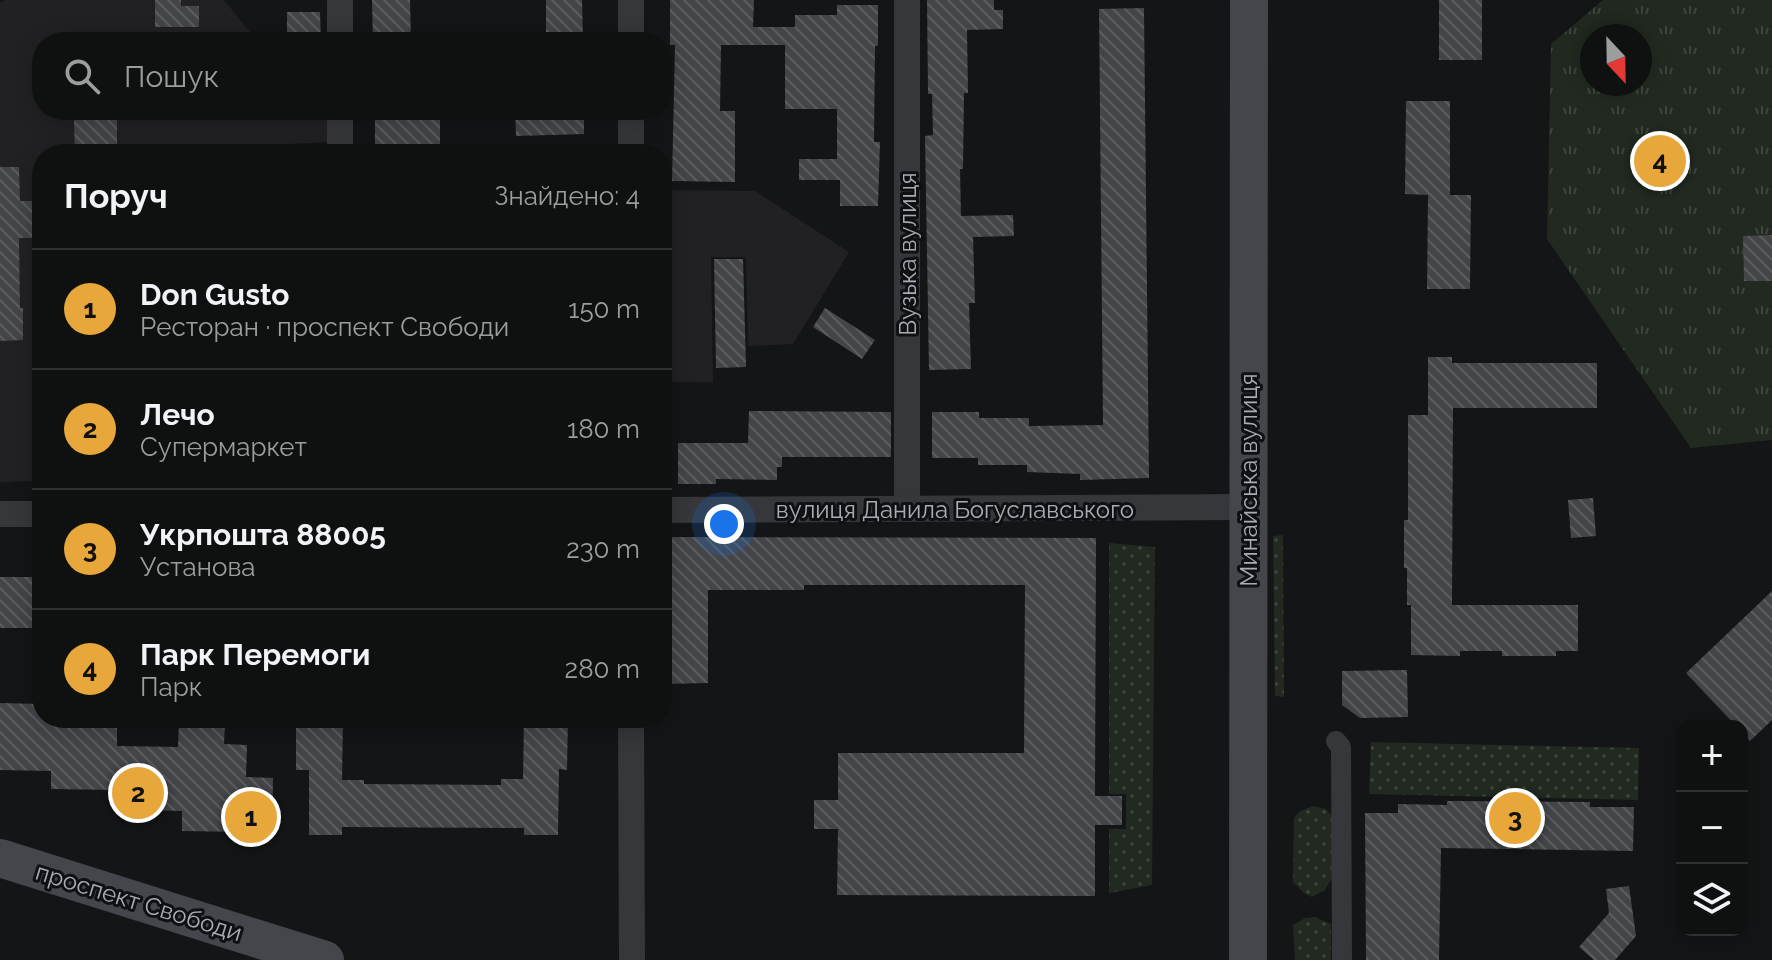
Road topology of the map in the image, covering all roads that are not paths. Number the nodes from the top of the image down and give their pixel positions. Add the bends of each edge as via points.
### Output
1 (340, 0) edge
2 (631, 0) edge
3 (907, 0) edge
4 (1249, 0) edge
5 (340, 32) edge
6 (631, 32) edge
7 (340, 120) edge
8 (631, 120) edge
9 (340, 144) edge
10 (631, 144) edge
11 (1248, 507) junction
12 (907, 509) junction
13 (672, 510) edge
14 (0, 514) edge
15 (32, 514) edge
16 (631, 728) edge
17 (1336, 741) dead end
18 (0, 858) edge
19 (325, 960) edge
20 (632, 960) edge
21 (1248, 960) edge
22 (1342, 960) edge

1 - 5 street
2 - 6 street
3 - 12 street, Вузька вулиця
4 - 11 main road, Минайська вулиця
7 - 9 street
8 - 10 street
11 - 12 street, вулиця Данила Богуславського
11 - 21 main road, Минайська вулиця
12 - 13 street, вулиця Данила Богуславського
14 - 15 street
16 - 20 street
17 - 22 street via 1341,747
18 - 19 main road, проспект Свободи

